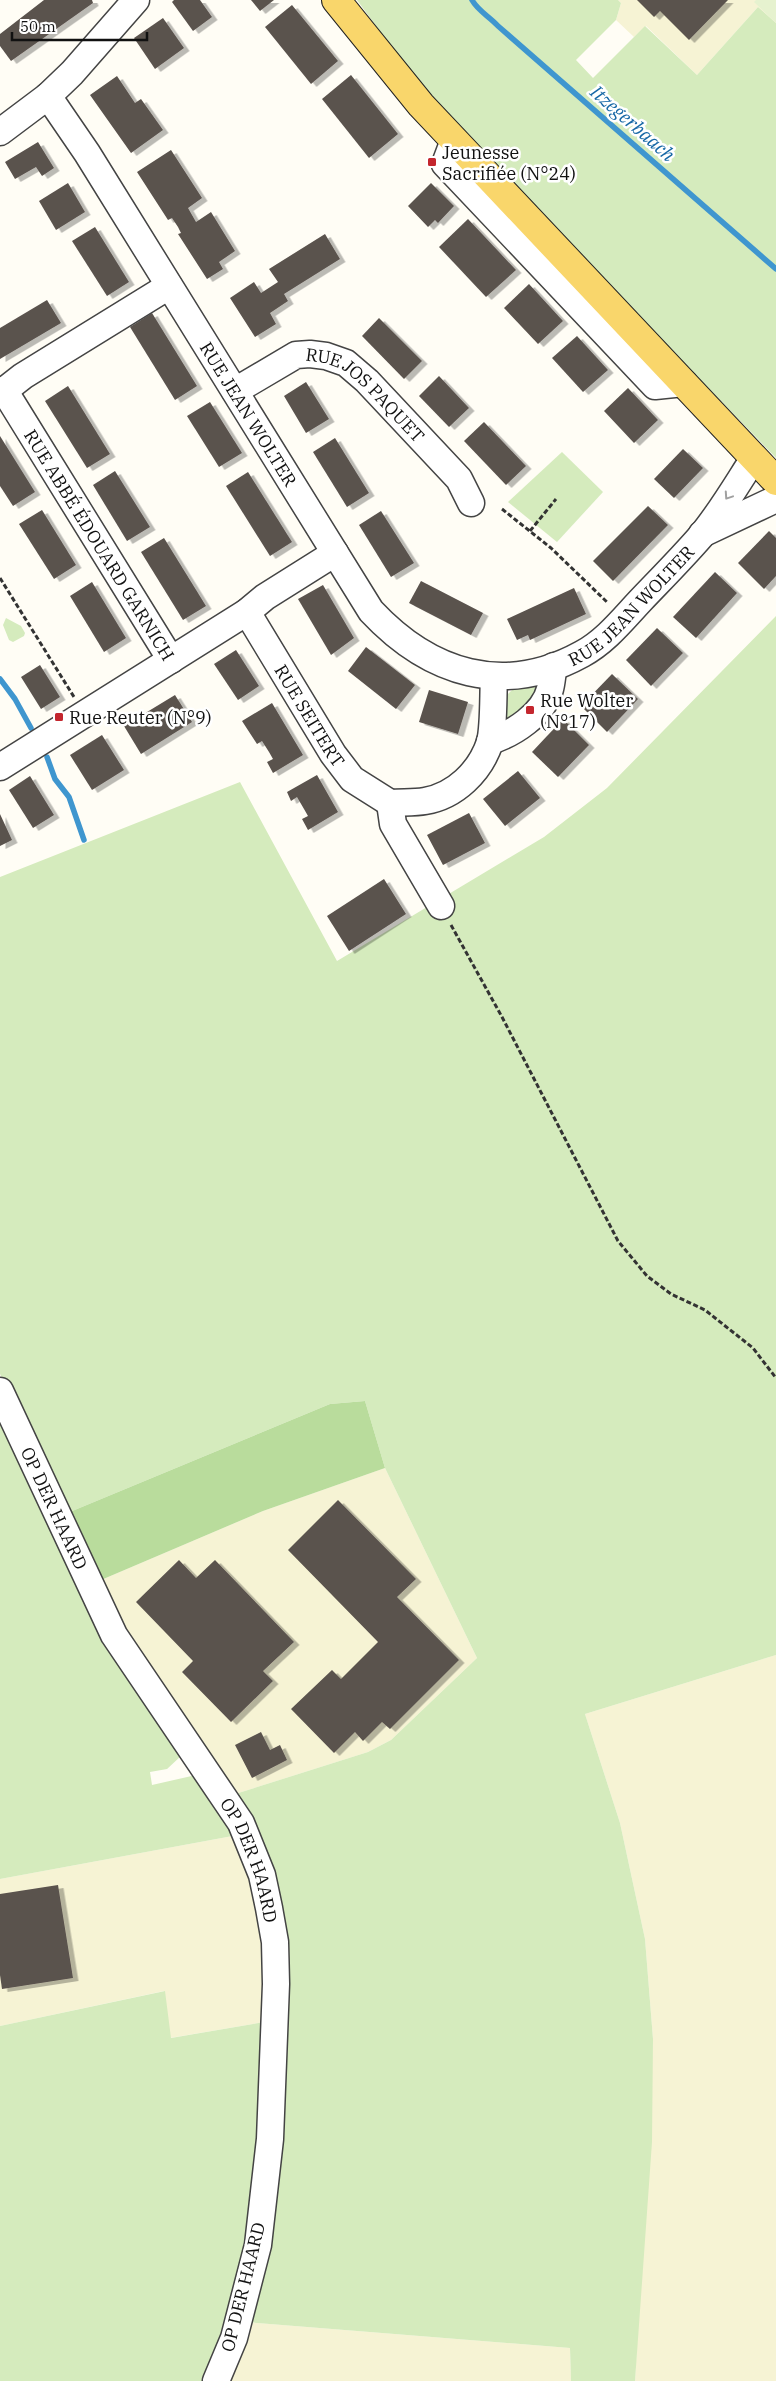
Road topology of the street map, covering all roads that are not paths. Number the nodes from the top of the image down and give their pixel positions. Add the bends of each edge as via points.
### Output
1 (136, 0) edge
2 (336, 0) edge
3 (48, 96) junction
4 (0, 132) edge
5 (169, 286) junction
6 (235, 391) junction
7 (2, 392) edge
8 (754, 458) junction
9 (776, 481) edge
10 (776, 499) edge
11 (471, 504) dead end
12 (702, 535) junction
13 (335, 553) junction
14 (247, 612) junction
15 (171, 660) junction
16 (554, 666) junction
17 (494, 677) junction
18 (490, 741) junction
19 (0, 767) edge
20 (390, 803) junction
21 (441, 906) road end
22 (0, 1391) edge
23 (216, 2381) edge

1 - 3 street
2 - 8 main road via 421,105
3 - 4 street
3 - 5 street, RUE JEAN WOLTER
5 - 6 street, RUE JEAN WOLTER
5 - 7 street
6 - 11 street, RUE JOS PAQUET via 296,355 326,356 346,363 459,479
6 - 13 street, RUE JEAN WOLTER
7 - 15 street, RUE ABBÉ ÉDOUARD GARNICH
8 - 9 main road
8 -> 12 street, RUE JEAN WOLTER
10 - 12 street, RUE JEAN WOLTER
12 - 16 street, RUE JEAN WOLTER via 609,634 583,653
13 - 14 street, RUE ABBÉ ÉDOUARD GARNICH via 265,596
13 - 17 street, RUE JEAN WOLTER via 371,611 405,643 448,667
14 - 15 street, RUE ABBÉ ÉDOUARD GARNICH
14 - 20 street, RUE SEITERT via 342,766 352,778
15 - 19 street
16 - 17 street, RUE JEAN WOLTER
16 - 18 street, RUE JEAN WOLTER via 550,692 532,718 505,737
17 - 18 street
18 - 20 street via 478,768 459,786 441,797 424,802
20 - 21 street via 393,824
22 - 23 street, OP DER HAARD via 114,1636 241,1823 262,1876 269,1908 275,1942 276,1984 270,2139 258,2245 234,2338

